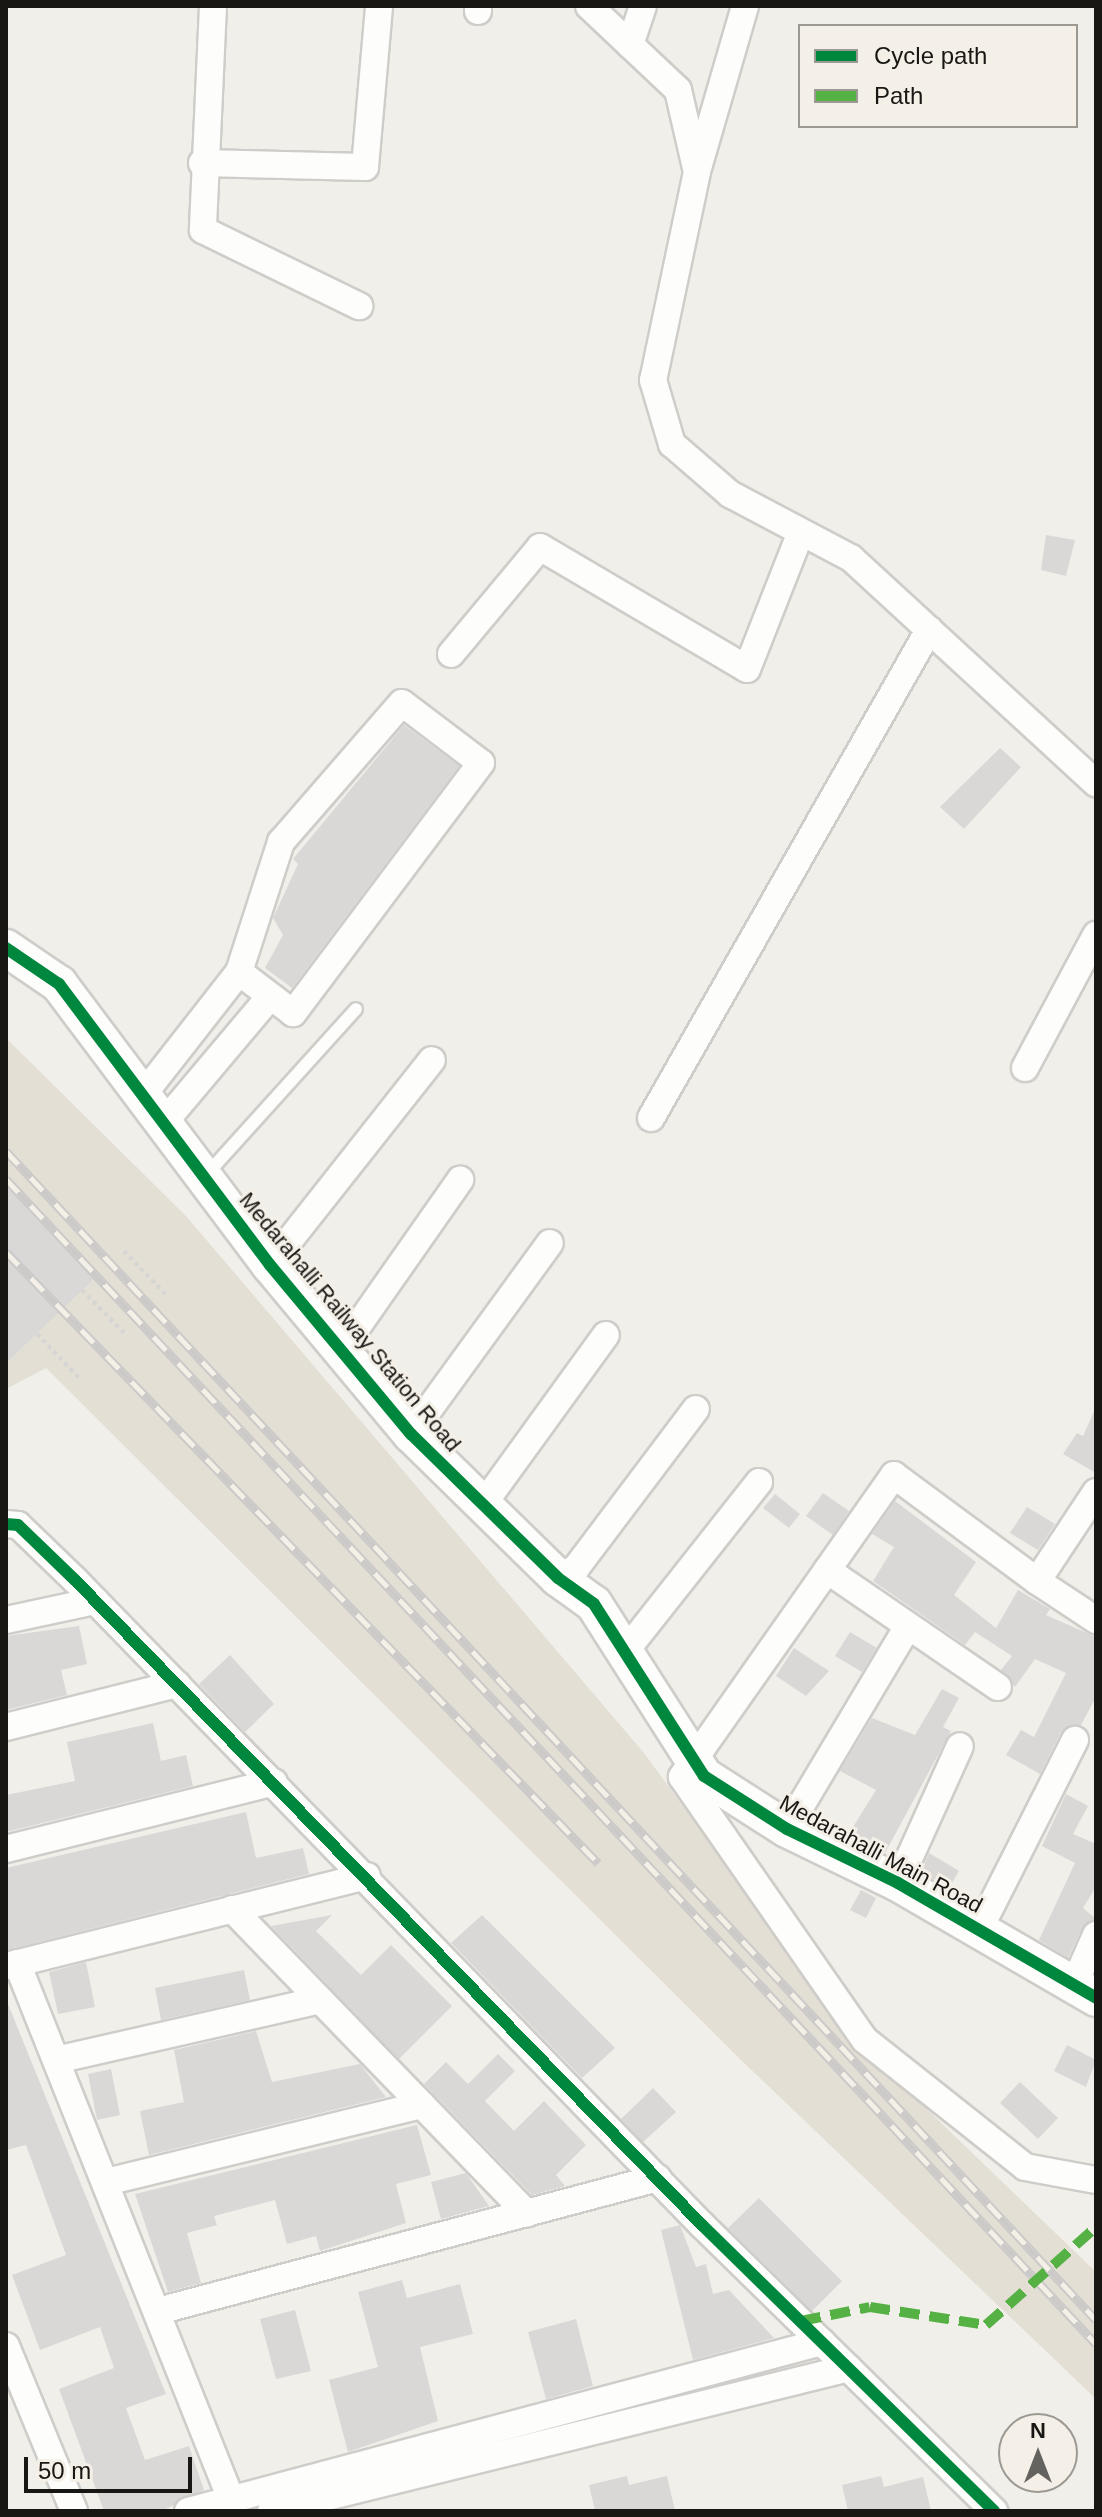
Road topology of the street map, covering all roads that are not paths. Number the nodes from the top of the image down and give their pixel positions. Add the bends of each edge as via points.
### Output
1 (213, 6) edge
2 (379, 6) edge
3 (589, 6) edge
4 (643, 6) edge
5 (745, 6) edge
6 (630, 45) junction
7 (202, 163) junction
8 (697, 172) junction
9 (359, 306) dead end
10 (801, 532) junction
11 (929, 630) junction
12 (451, 654) dead end
13 (1096, 783) edge
14 (1096, 935) edge
15 (6, 948) edge
16 (239, 972) junction
17 (269, 998) junction
18 (356, 1009) dead end
19 (432, 1060) dead end
20 (1025, 1068) dead end
21 (156, 1105) junction
22 (651, 1118) dead end
23 (205, 1177) junction
24 (460, 1180) dead end
25 (550, 1243) dead end
26 (270, 1265) junction
27 (606, 1335) dead end
28 (341, 1350) junction
29 (696, 1409) dead end
30 (411, 1434) junction
31 (759, 1482) dead end
32 (1094, 1497) edge
33 (482, 1506) junction
34 (6, 1524) edge
35 (827, 1570) junction
36 (558, 1578) junction
37 (1037, 1581) junction
38 (95, 1601) junction
39 (6, 1620) edge
40 (1096, 1620) edge
41 (908, 1626) junction
42 (624, 1653) junction
43 (177, 1684) junction
44 (998, 1687) dead end
45 (6, 1727) edge
46 (1075, 1740) dead end
47 (960, 1746) dead end
48 (692, 1763) junction
49 (274, 1782) junction
50 (787, 1829) junction
51 (6, 1849) edge
52 (367, 1876) junction
53 (898, 1883) junction
54 (232, 1909) junction
55 (979, 1930) junction
56 (1096, 1935) edge
57 (12, 1964) edge
58 (1084, 1993) edge
59 (320, 2000) junction
60 (56, 2060) junction
61 (422, 2105) junction
62 (658, 2178) junction
63 (1096, 2180) edge
64 (106, 2182) junction
65 (527, 2213) junction
66 (158, 2311) junction
67 (822, 2342) junction
68 (6, 2346) edge
69 (849, 2368) junction
70 (231, 2499) junction
71 (74, 2511) edge
72 (188, 2511) edge
73 (271, 2511) edge
74 (994, 2511) edge

1 - 7 street
2 - 7 street via 365,167
3 - 6 street
4 - 6 street
5 - 8 street
6 - 8 street via 678,90
7 - 9 street via 203,230
8 - 10 street via 653,380 672,444 730,494
10 - 11 street via 851,558
10 - 12 street via 747,669 540,547
11 - 13 street
11 - 22 street
14 - 20 street
15 - 21 street, Medarahalli Railway Station Road via 59,984
16 - 17 street
16 - 17 street via 281,842 402,703 481,763 299,1007 293,1013
16 - 21 street
17 - 21 street
18 - 23 lane
19 - 26 street
21 - 23 street, Medarahalli Railway Station Road
23 - 26 street, Medarahalli Railway Station Road
24 - 28 street
25 - 30 street
26 - 28 street, Medarahalli Railway Station Road
27 - 33 street
28 - 30 street, Medarahalli Railway Station Road
29 - 36 street via 576,1568
30 - 33 street, Medarahalli Railway Station Road
31 - 42 street
32 - 37 street
33 - 36 street, Medarahalli Railway Station Road
34 - 38 street via 18,1525
35 - 37 street via 894,1475
35 - 41 street
35 - 48 street
36 - 42 street, Medarahalli Railway Station Road via 594,1604
37 - 40 street
38 - 39 street
38 - 43 street
41 - 44 street
41 - 50 street
42 - 48 street, Medarahalli Railway Station Road
43 - 45 street
43 - 49 street
46 - 55 street
47 - 53 street
48 - 50 street, Medarahalli Main Road
48 - 63 street via 685,1788 865,2040 1025,2167
49 - 51 street
49 - 52 street
50 - 53 street, Medarahalli Main Road
52 - 54 street
52 - 62 street
53 - 55 street, Medarahalli Main Road
54 - 57 street
54 - 59 street
55 - 58 street, Medarahalli Main Road
56 - 58 street
57 - 60 street
59 - 60 street
59 - 61 street
60 - 64 street
61 - 64 street
61 - 65 street
62 - 65 street
62 - 67 street
64 - 66 street
65 - 66 street
66 - 70 street
67 - 69 street
67 - 70 street
68 - 71 street
69 - 73 street
69 - 74 street
70 - 72 street

